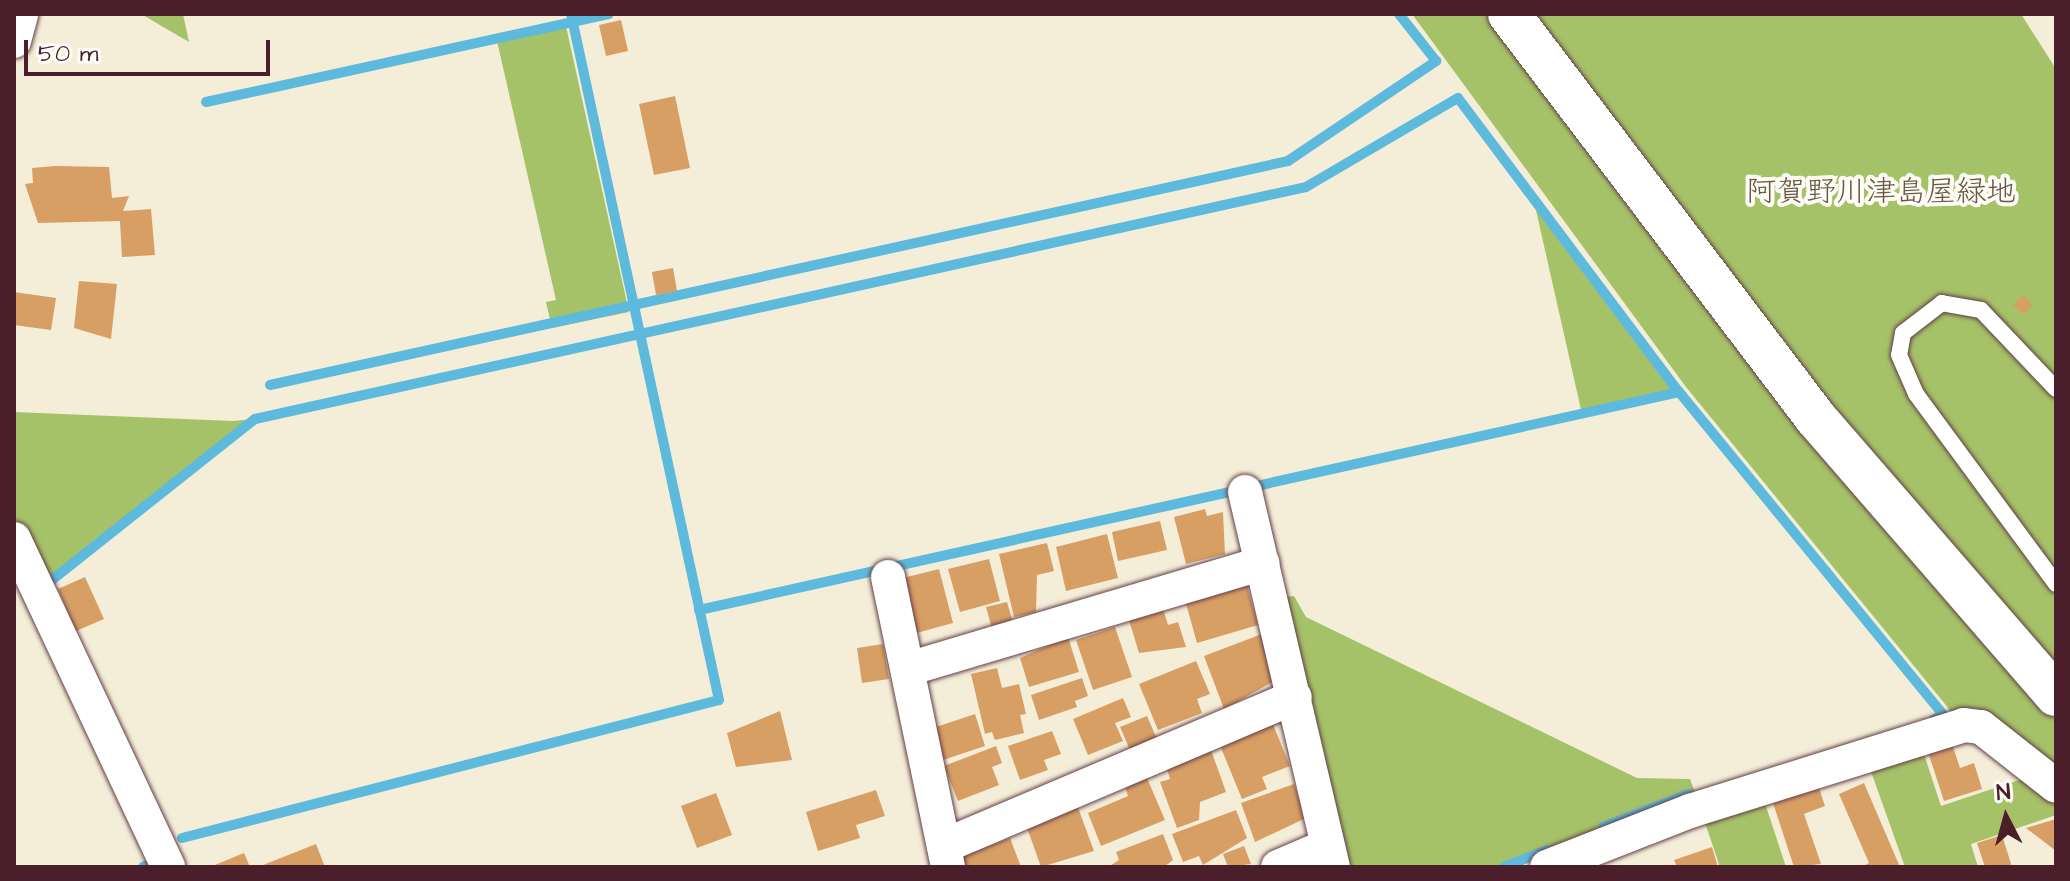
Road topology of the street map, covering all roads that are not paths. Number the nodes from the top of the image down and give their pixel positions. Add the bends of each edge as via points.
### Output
1 (1509, 14) edge
2 (2056, 389) edge
3 (1245, 492) dead end
4 (14, 539) edge
5 (1263, 563) junction
6 (888, 577) dead end
7 (2056, 584) edge
8 (908, 669) junction
9 (2056, 695) edge
10 (1295, 697) junction
11 (2056, 786) edge
12 (1330, 856) edge
13 (946, 857) edge
14 (168, 867) edge
15 (1278, 867) edge
16 (1547, 867) edge

1 - 9 street via 1815,417
2 - 7 lane via 1981,310 1942,303 1903,333 1899,355 1916,394
3 - 5 street
4 - 14 street
5 - 8 street
5 - 10 street
6 - 8 street
8 - 13 street
10 - 12 street
10 - 13 street
11 - 16 street via 1981,727 1964,725 1690,811
12 - 15 street

